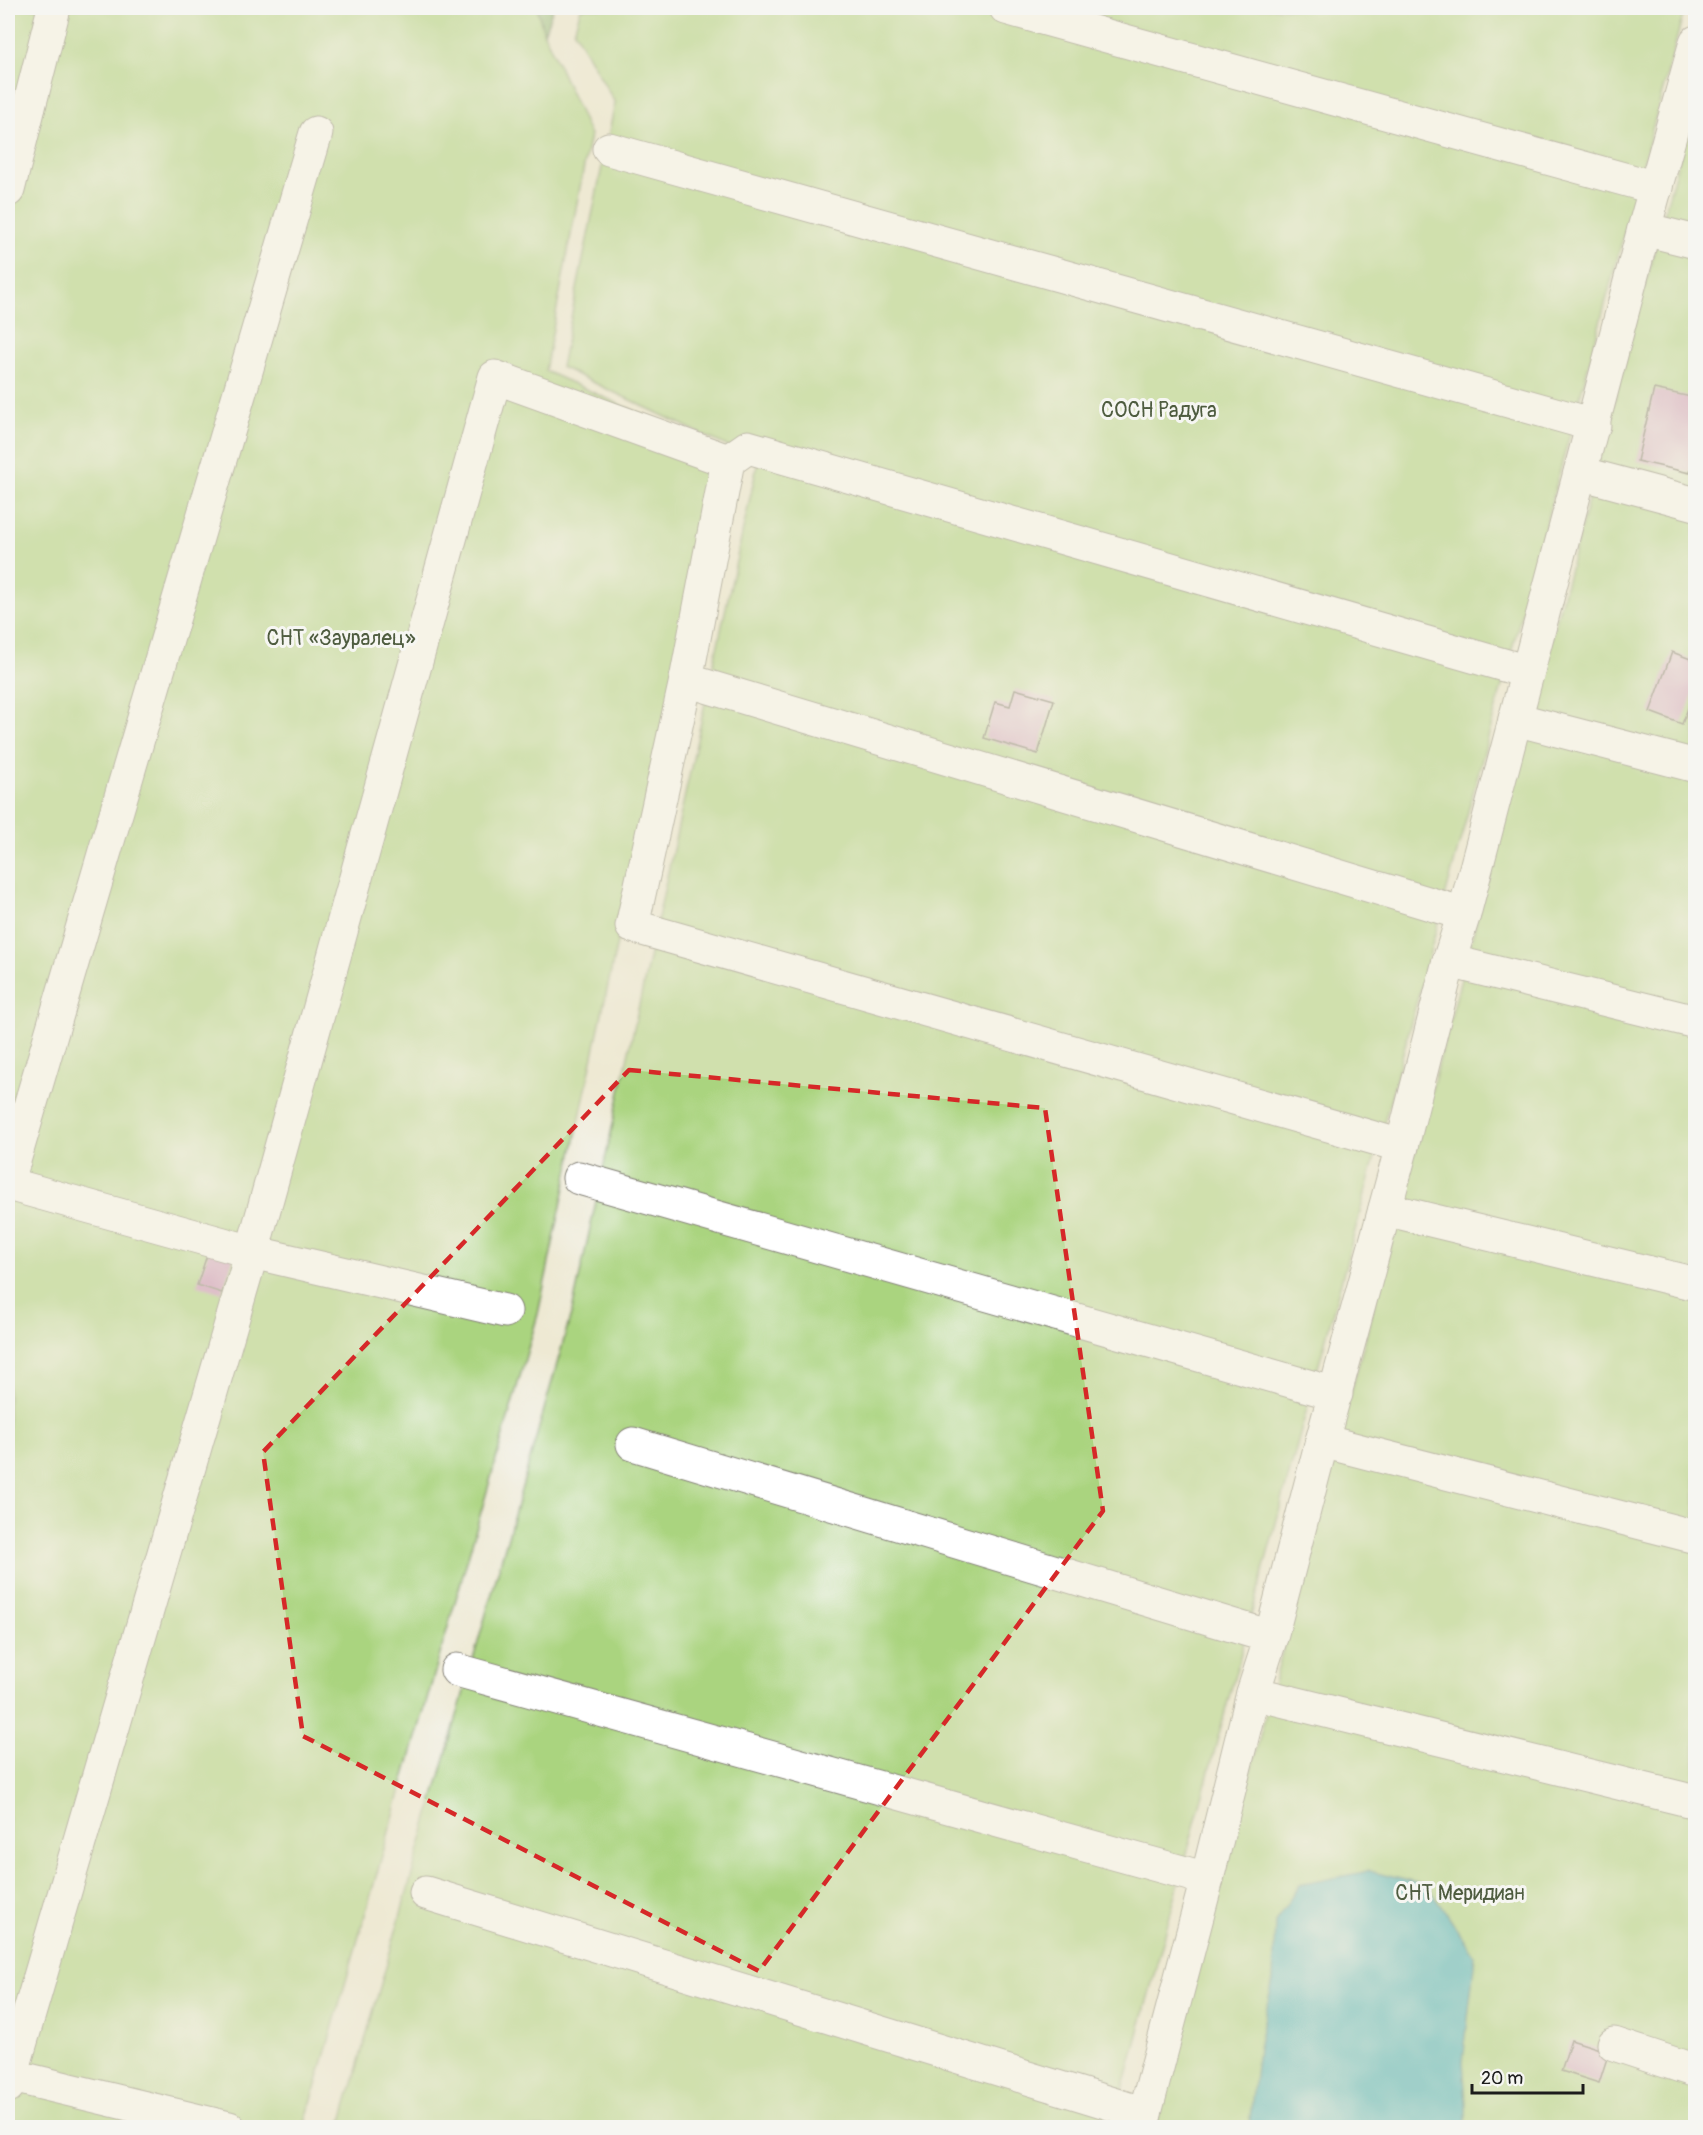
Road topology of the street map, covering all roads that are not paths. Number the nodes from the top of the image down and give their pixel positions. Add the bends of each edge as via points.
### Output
1 (54, 8) edge
2 (1006, 8) edge
3 (1695, 42) edge
4 (316, 133) dead end
5 (609, 149) dead end
6 (1656, 188) junction
7 (8, 190) edge
8 (1644, 229) junction
9 (1695, 242) edge
10 (1594, 425) junction
11 (728, 462) junction
12 (1580, 473) junction
13 (1695, 504) edge
14 (1528, 672) junction
15 (686, 680) junction
16 (1515, 719) junction
17 (1695, 766) edge
18 (1464, 914) junction
19 (1449, 961) junction
20 (1695, 1022) edge
21 (1402, 1146) junction
22 (579, 1178) dead end
23 (8, 1182) edge
24 (1385, 1209) junction
25 (252, 1252) junction
26 (1695, 1284) edge
27 (505, 1311) dead end
28 (1336, 1394) junction
29 (1322, 1441) junction
30 (633, 1444) dead end
31 (1695, 1537) edge
32 (1271, 1637) junction
33 (457, 1671) dead end
34 (1253, 1693) junction
35 (1695, 1802) edge
36 (1207, 1879) junction
37 (426, 1893) dead end
38 (1614, 2044) dead end
39 (1695, 2071) edge
40 (8, 2079) edge
41 (1143, 2121) edge
42 (229, 2127) edge

1 - 7 street
2 - 6 street
3 - 6 street
4 - 23 street
5 - 10 street
6 - 8 street
8 - 9 street
8 - 10 street
10 - 12 street
11 - 14 street via 748,447
11 - 15 street
11 - 25 street via 495,377
12 - 13 street
12 - 14 street
14 - 16 street
15 - 18 street
15 - 21 street via 632,926
16 - 17 street
16 - 18 street
18 - 19 street
19 - 20 street
19 - 21 street
21 - 24 street
22 - 28 street
23 - 25 street
24 - 26 street
24 - 28 street
25 - 27 street
25 - 40 street
28 - 29 street
29 - 31 street
29 - 32 street
30 - 32 street
32 - 34 street
33 - 36 street
34 - 35 street
34 - 36 street
36 - 41 street
37 - 41 street
38 - 39 street
40 - 42 street

